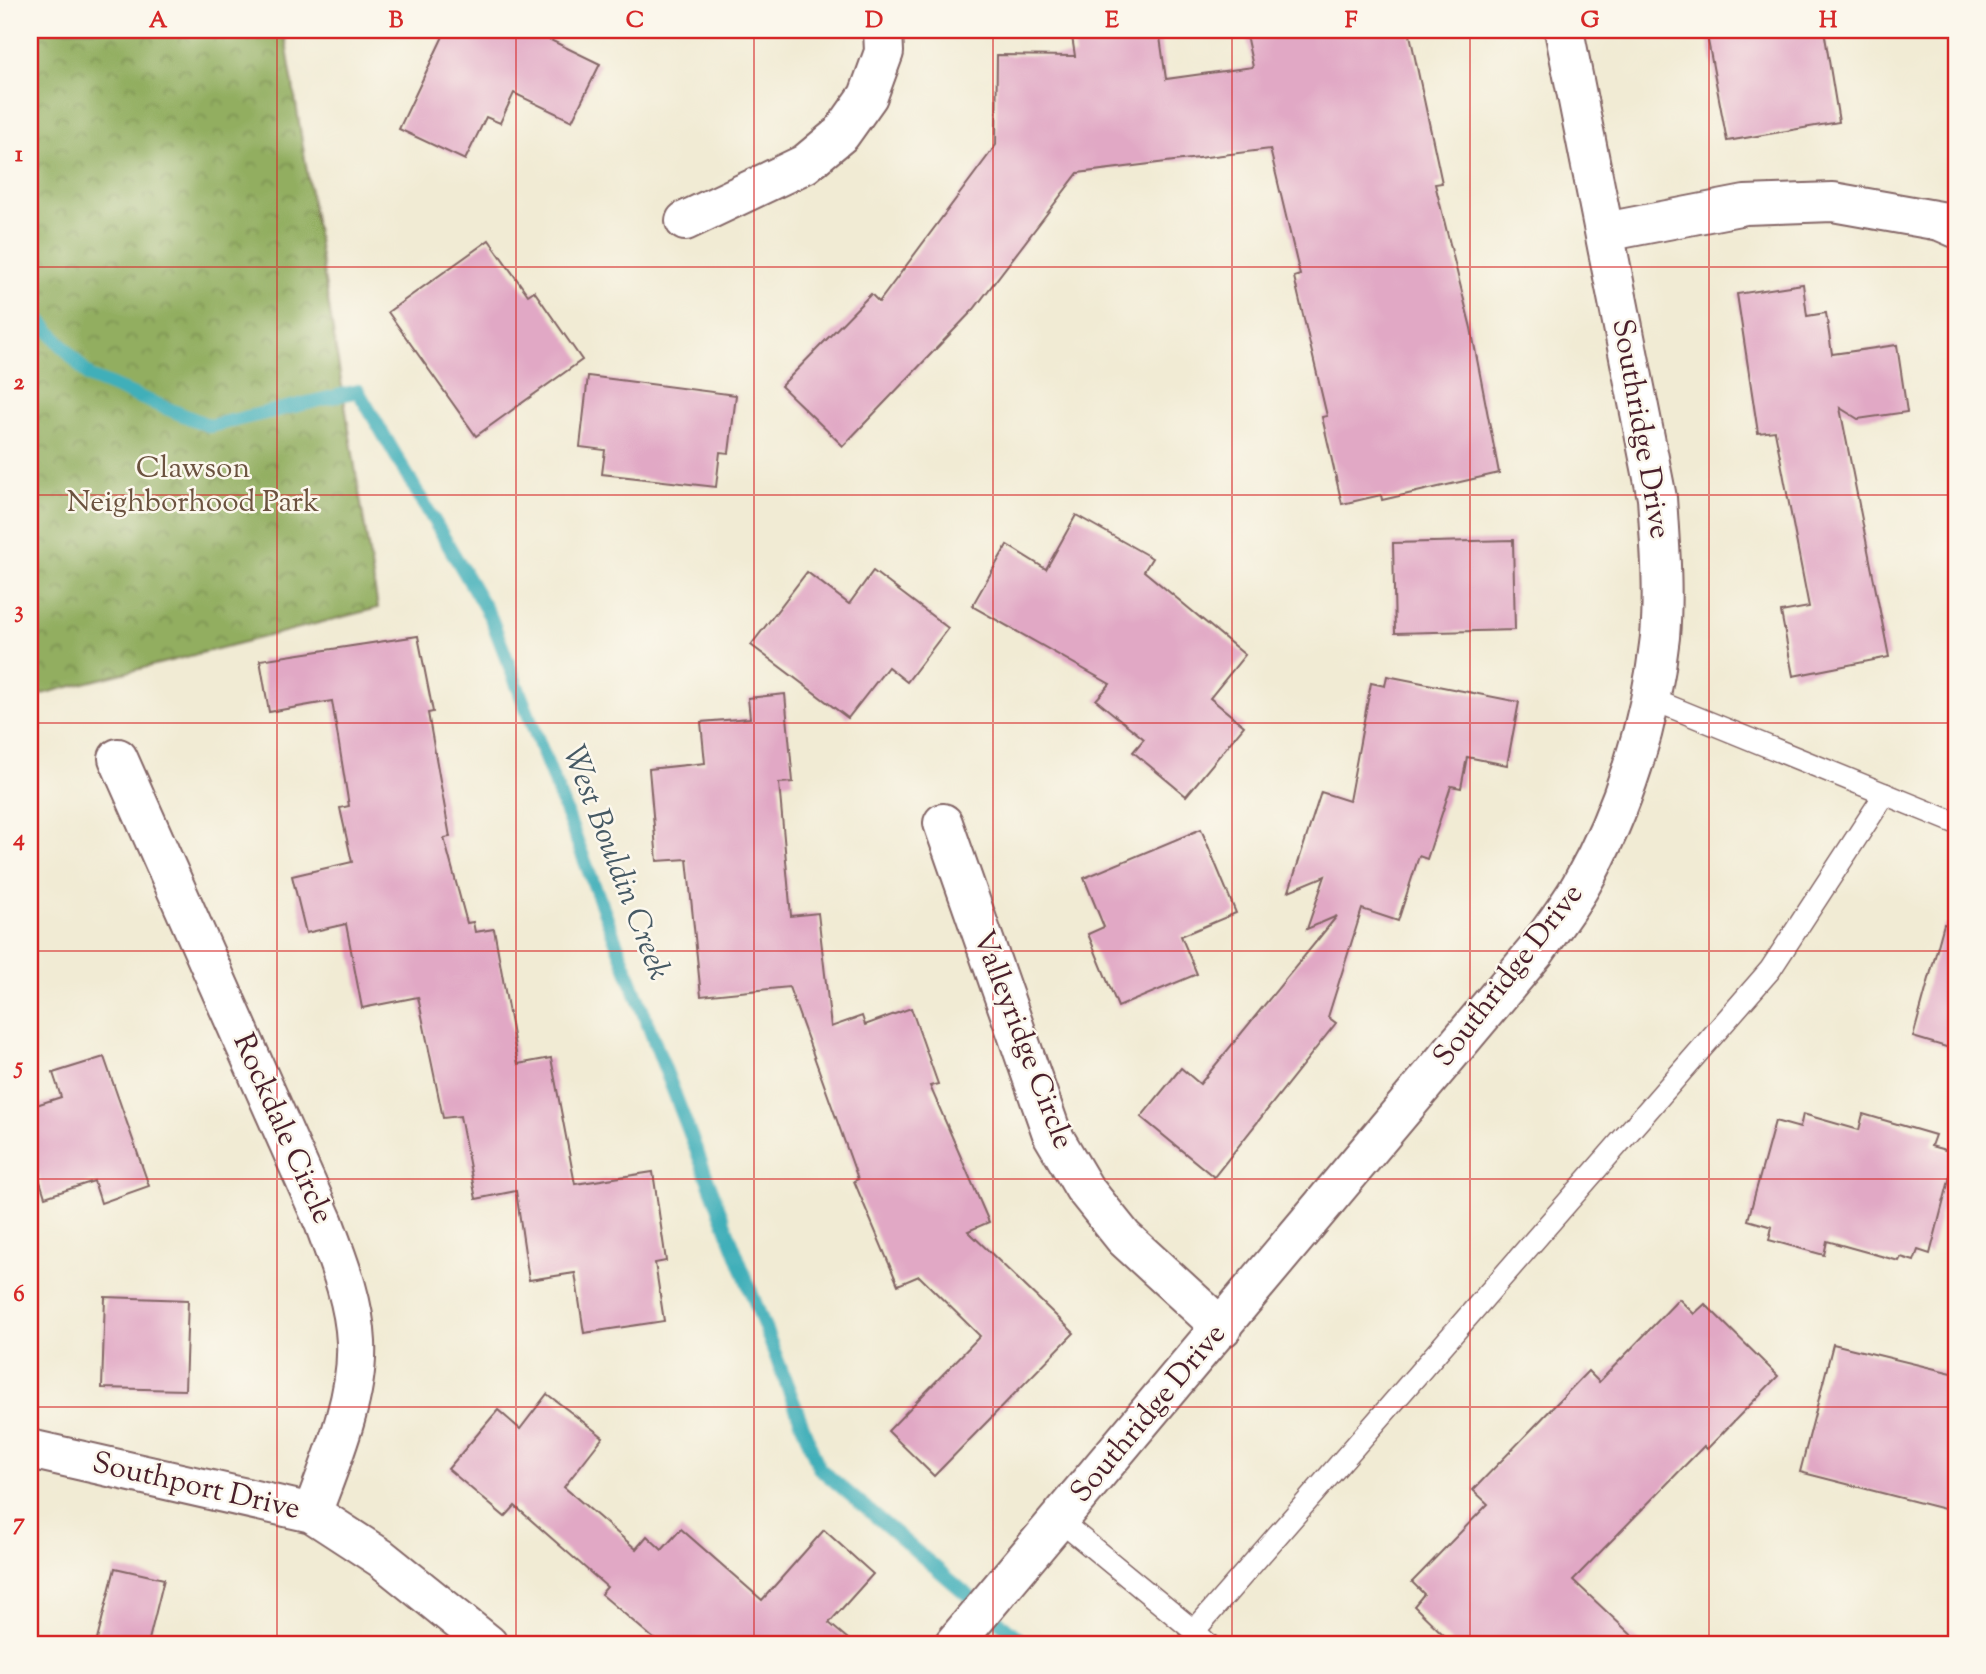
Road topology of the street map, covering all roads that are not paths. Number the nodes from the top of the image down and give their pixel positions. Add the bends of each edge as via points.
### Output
1 (883, 30) edge
2 (1564, 30) edge
3 (685, 221) dead end
4 (1956, 228) edge
5 (1605, 232) junction
6 (1649, 698) junction
7 (118, 758) dead end
8 (1885, 794) junction
9 (943, 823) dead end
10 (1956, 823) edge
11 (1222, 1328) junction
12 (30, 1449) edge
13 (312, 1513) junction
14 (1059, 1520) junction
15 (1201, 1638) edge
16 (488, 1644) edge
17 (954, 1644) edge

1 - 3 street via 884,52 868,96 841,134 805,164
2 - 5 street, Southridge Drive
4 - 5 street via 1940,221 1833,202 1745,205
5 - 6 street, Southridge Drive via 1657,498 1662,565 1660,637
6 - 8 lane
6 - 11 street, Southridge Drive via 1611,826 1580,887 1536,951
7 - 13 street, Rockdale Circle via 324,1223 346,1283 356,1343 346,1420
8 - 10 lane
8 - 15 lane via 1770,970
9 - 11 street, Valleyridge Circle via 1052,1134 1084,1188 1124,1238
11 - 14 street, Southridge Drive
12 - 13 street, Southport Drive
13 - 16 street, Southport Drive via 382,1558
14 - 15 lane
14 - 17 street, Southridge Drive

